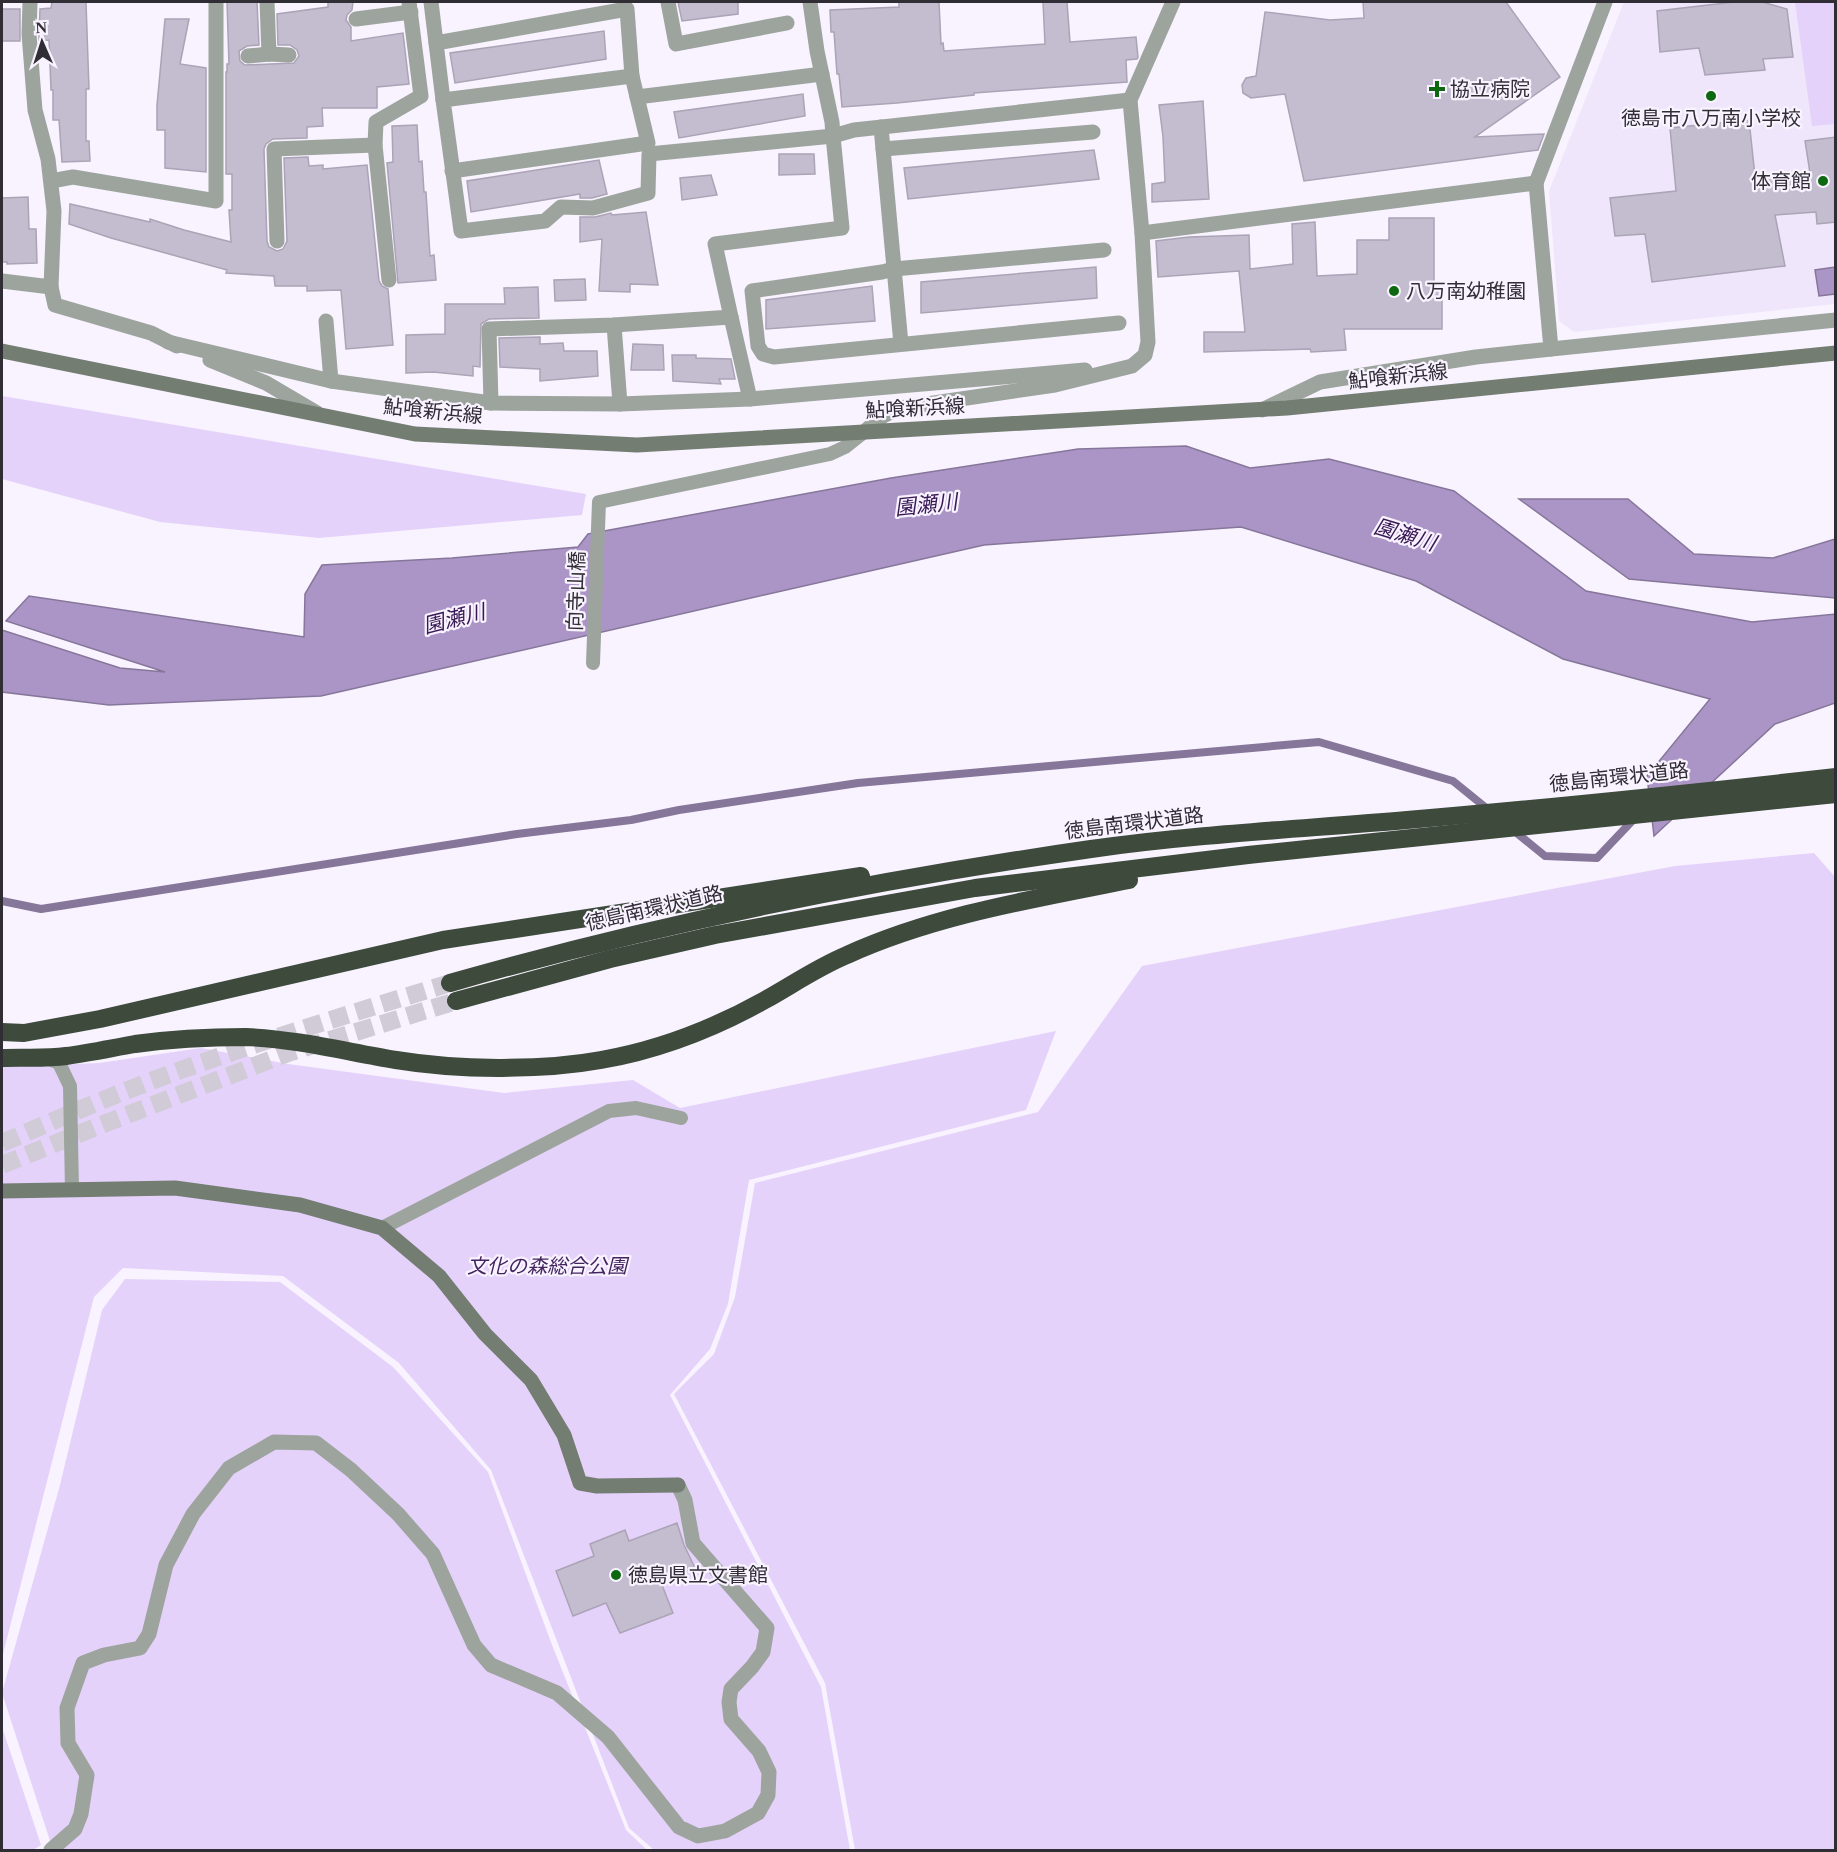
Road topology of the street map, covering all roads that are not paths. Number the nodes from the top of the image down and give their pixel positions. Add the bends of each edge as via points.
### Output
1 (30, 2) edge
2 (216, 2) edge
3 (267, 2) edge
4 (430, 2) edge
5 (668, 2) edge
6 (810, 2) edge
7 (1173, 2) edge
8 (1605, 2) edge
9 (626, 5) edge
10 (410, 7) edge
11 (356, 19) dead end
12 (787, 23) dead end
13 (436, 43) junction
14 (269, 54) junction
15 (289, 55) dead end
16 (248, 56) dead end
17 (822, 74) junction
18 (632, 76) junction
19 (637, 97) junction
20 (443, 100) junction
21 (1130, 100) junction
22 (881, 127) junction
23 (1093, 132) dead end
24 (833, 136) junction
25 (375, 145) junction
26 (648, 149) junction
27 (883, 149) junction
28 (452, 171) junction
29 (51, 181) junction
30 (1536, 183) junction
31 (1142, 233) junction
32 (277, 241) dead end
33 (1104, 250) dead end
34 (894, 268) junction
35 (389, 280) dead end
36 (2, 281) edge
37 (51, 287) junction
38 (730, 317) junction
39 (1836, 320) edge
40 (326, 321) dead end
41 (1119, 323) dead end
42 (614, 325) junction
43 (168, 342) junction
44 (901, 344) junction
45 (1551, 349) junction
46 (2, 351) edge
47 (1836, 353) edge
48 (1132, 366) junction
49 (331, 381) junction
50 (750, 399) junction
51 (491, 403) junction
52 (620, 404) junction
53 (1261, 410) junction
54 (321, 415) junction
55 (864, 432) junction
56 (594, 658) dead end
57 (1836, 777) edge
58 (1772, 793) junction
59 (1836, 794) edge
60 (1093, 849) junction
61 (1248, 855) junction
62 (450, 983) tunnel mouth
63 (456, 1001) tunnel mouth
64 (2, 1032) edge
65 (2, 1058) edge
66 (681, 1118) dead end
67 (72, 1190) junction
68 (2, 1191) edge
69 (382, 1228) junction
70 (678, 1485) joint
71 (51, 1851) edge

1 - 29 street via 35,110
2 - 29 street via 216,201 73,177
3 - 14 street
4 - 13 street
5 - 12 street via 676,44
6 - 17 street
7 - 21 street
8 - 30 street
9 - 13 street
9 - 18 street
10 - 11 street
10 - 25 street via 421,96 376,122
13 - 20 street
14 - 15 street
14 - 16 street
17 - 19 street
17 - 24 street
18 - 19 street
18 - 20 street
19 - 26 street
20 - 28 street
21 - 22 street
21 - 31 street
22 - 24 street
22 - 27 street
23 - 27 street
24 - 26 street
24 - 38 street via 842,228 715,244
25 - 32 street via 274,149
25 - 35 street
26 - 28 street
26 - 28 street via 648,193 593,208 561,207 545,221 461,231
27 - 34 street
29 - 37 street
30 - 31 street
30 - 45 street
31 - 48 street via 1148,342 1145,355
33 - 34 street
34 - 44 street
34 - 44 street via 752,291 758,346 763,354 774,357
36 - 37 street
37 - 43 street via 55,305
38 - 42 street
38 - 50 street
39 - 45 street
40 - 49 street
41 - 44 street
42 - 51 street via 489,329
42 - 52 street
43 - 49 street
43 - 54 street via 266,383
45 - 53 street via 1320,382
46 - 54 main road, 鮎喰新浜線
47 - 53 main road, 鮎喰新浜線
48 - 50 street
48 - 55 street via 1055,385 900,408
49 - 51 street
50 - 52 street
51 - 52 street
53 - 55 main road, 鮎喰新浜線
54 - 55 main road, 鮎喰新浜線 via 415,434 637,445
55 - 56 lane, 向寺山橋 via 830,454 599,502
57 - 58 highway, 徳島南環状道路
58 - 59 highway, 徳島南環状道路
58 - 60 highway, 徳島南環状道路 via 1408,820
58 - 61 highway, 徳島南環状道路
60 - 62 highway, 徳島南環状道路 via 850,889 534,959
60 - 64 highway via 852,877 443,940 100,1019 24,1033
61 - 63 highway, 徳島南環状道路 via 975,888 852,909 610,959
61 - 65 highway via 1015,904 897,935 845,956 683,1039 598,1060 521,1067 447,1065 249,1037 148,1043 64,1056
65 - 67 lane via 47,1057 59,1063 64,1072 70,1086
66 - 69 lane via 636,1108 609,1111
67 - 68 main road
67 - 69 main road via 175,1188 300,1205
69 - 70 main road via 439,1276 485,1334 531,1380 564,1434 580,1483
70 - 71 street via 685,1500 693,1543 767,1628 763,1652 731,1689 729,1702 731,1719 759,1751 769,1772 768,1795 758,1813 724,1831 698,1836 679,1827 608,1737 557,1693 491,1665 474,1645 433,1554 398,1514 316,1443 274,1442 229,1468 193,1514 166,1566 149,1634 141,1648 83,1663 67,1708 68,1743 87,1775 81,1814 75,1829

